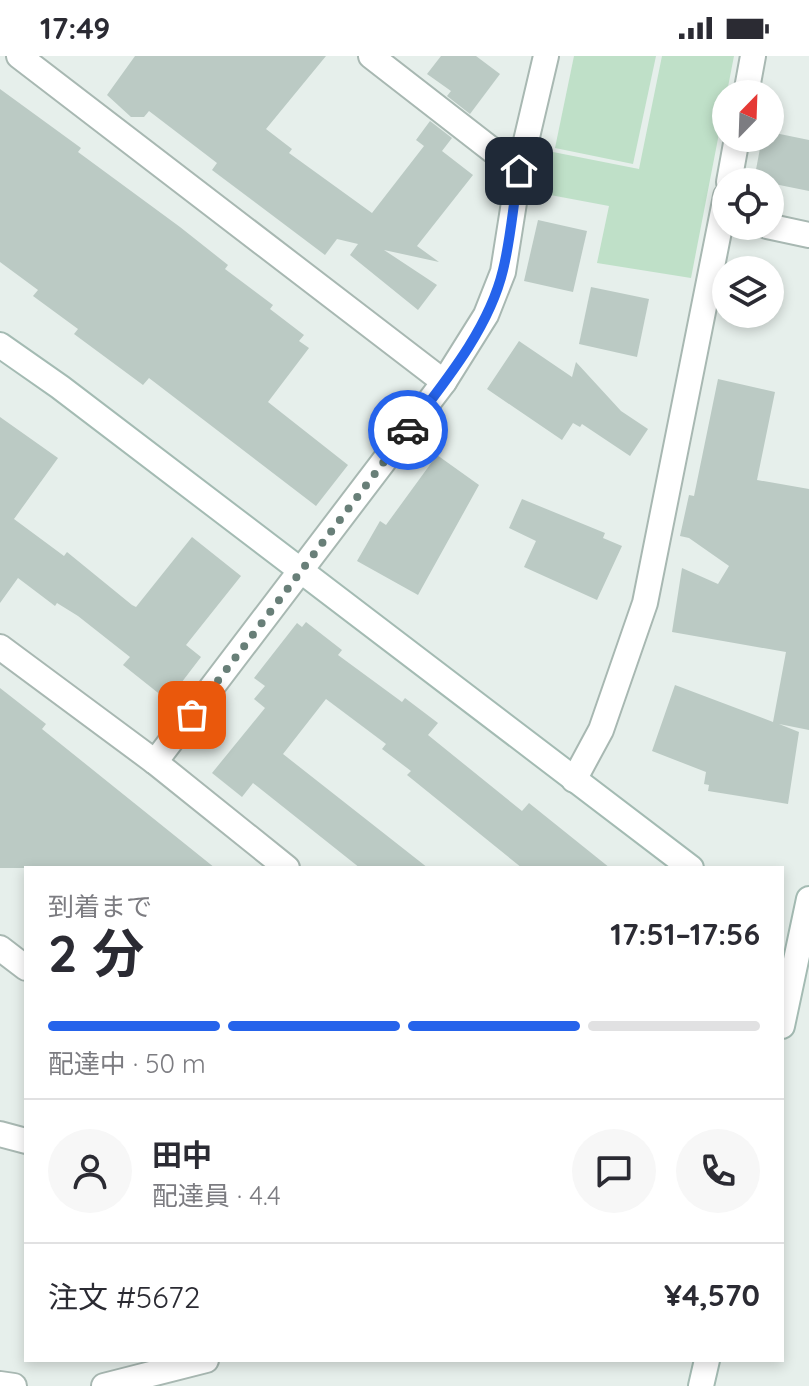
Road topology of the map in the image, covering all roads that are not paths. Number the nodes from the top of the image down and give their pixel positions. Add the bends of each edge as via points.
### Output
1 (19, 56) edge
2 (371, 56) edge
3 (546, 56) edge
4 (753, 56) edge
5 (749, 80) edge
6 (519, 171) junction
7 (784, 230) edge
8 (809, 235) edge
9 (719, 240) edge
10 (0, 345) edge
11 (444, 382) junction
12 (301, 573) junction
13 (0, 647) edge
14 (155, 762) junction
15 (574, 780) junction
16 (285, 866) edge
17 (688, 866) edge
18 (809, 899) edge
19 (797, 945) edge
20 (0, 948) edge
21 (24, 966) edge
22 (784, 1015) edge
23 (0, 1134) edge
24 (24, 1140) edge
25 (198, 1362) edge
26 (707, 1362) edge
27 (0, 1384) edge
28 (14, 1386) edge
29 (104, 1386) edge
30 (701, 1386) edge

1 - 11 street
2 - 6 street
3 - 6 street
4 - 5 street
6 - 11 street via 503,272 486,315
7 - 8 street
9 - 15 street via 645,603 601,730
10 - 12 street
11 - 12 street
12 - 14 street
12 - 15 street
13 - 14 street
14 - 16 street
15 - 17 street
18 - 19 street
19 - 22 street
20 - 21 street
23 - 24 street
25 - 29 street
26 - 30 street
27 - 28 street

